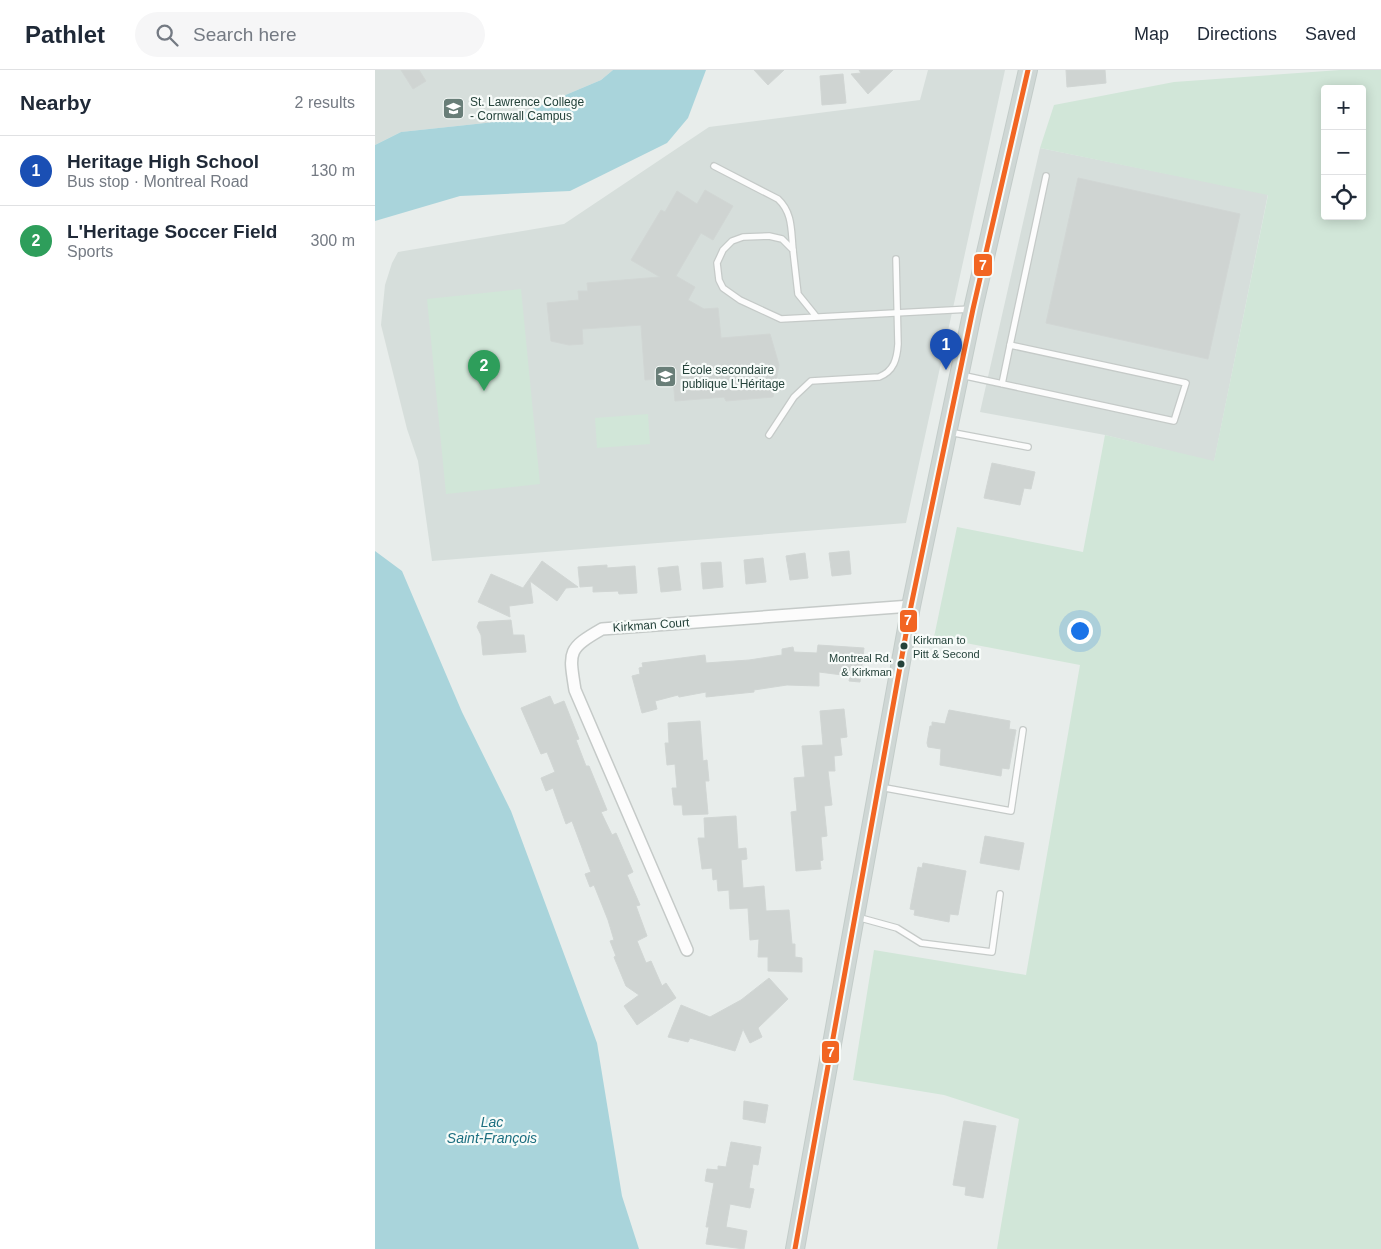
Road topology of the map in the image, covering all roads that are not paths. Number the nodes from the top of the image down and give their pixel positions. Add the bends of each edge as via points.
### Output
1 (1028, 70) edge
2 (714, 166) dead end
3 (1046, 176) dead end
4 (793, 250) junction
5 (896, 259) dead end
6 (973, 309) junction
7 (898, 311) junction
8 (815, 315) junction
9 (1011, 345) junction
10 (959, 375) junction
11 (1003, 384) junction
12 (947, 432) junction
13 (769, 435) dead end
14 (1028, 447) dead end
15 (911, 606) junction
16 (1023, 730) dead end
17 (878, 786) junction
18 (1000, 894) dead end
19 (855, 916) junction
20 (687, 950) dead end
21 (795, 1249) edge

1 - 6 main road
2 - 4 lane via 778,199 785,206
3 - 9 lane
4 - 8 lane via 798,294
4 - 8 lane via 782,240 769,236 743,237 723,250 717,264 719,280 730,294 767,314 781,319
5 - 7 lane
6 - 7 lane
6 - 10 main road
7 - 8 lane
7 - 13 lane via 897,356 886,374 811,381 794,397
9 - 11 lane
9 - 11 lane via 1186,383 1174,421
10 - 11 lane
10 - 12 main road
12 - 14 lane
12 - 15 main road
15 - 17 main road
15 - 20 street, Kirkman Court via 602,629 579,642 570,662 575,690
16 - 17 lane via 1011,811
17 - 19 main road
18 - 19 lane via 992,952 921,943 897,928
19 - 21 main road

